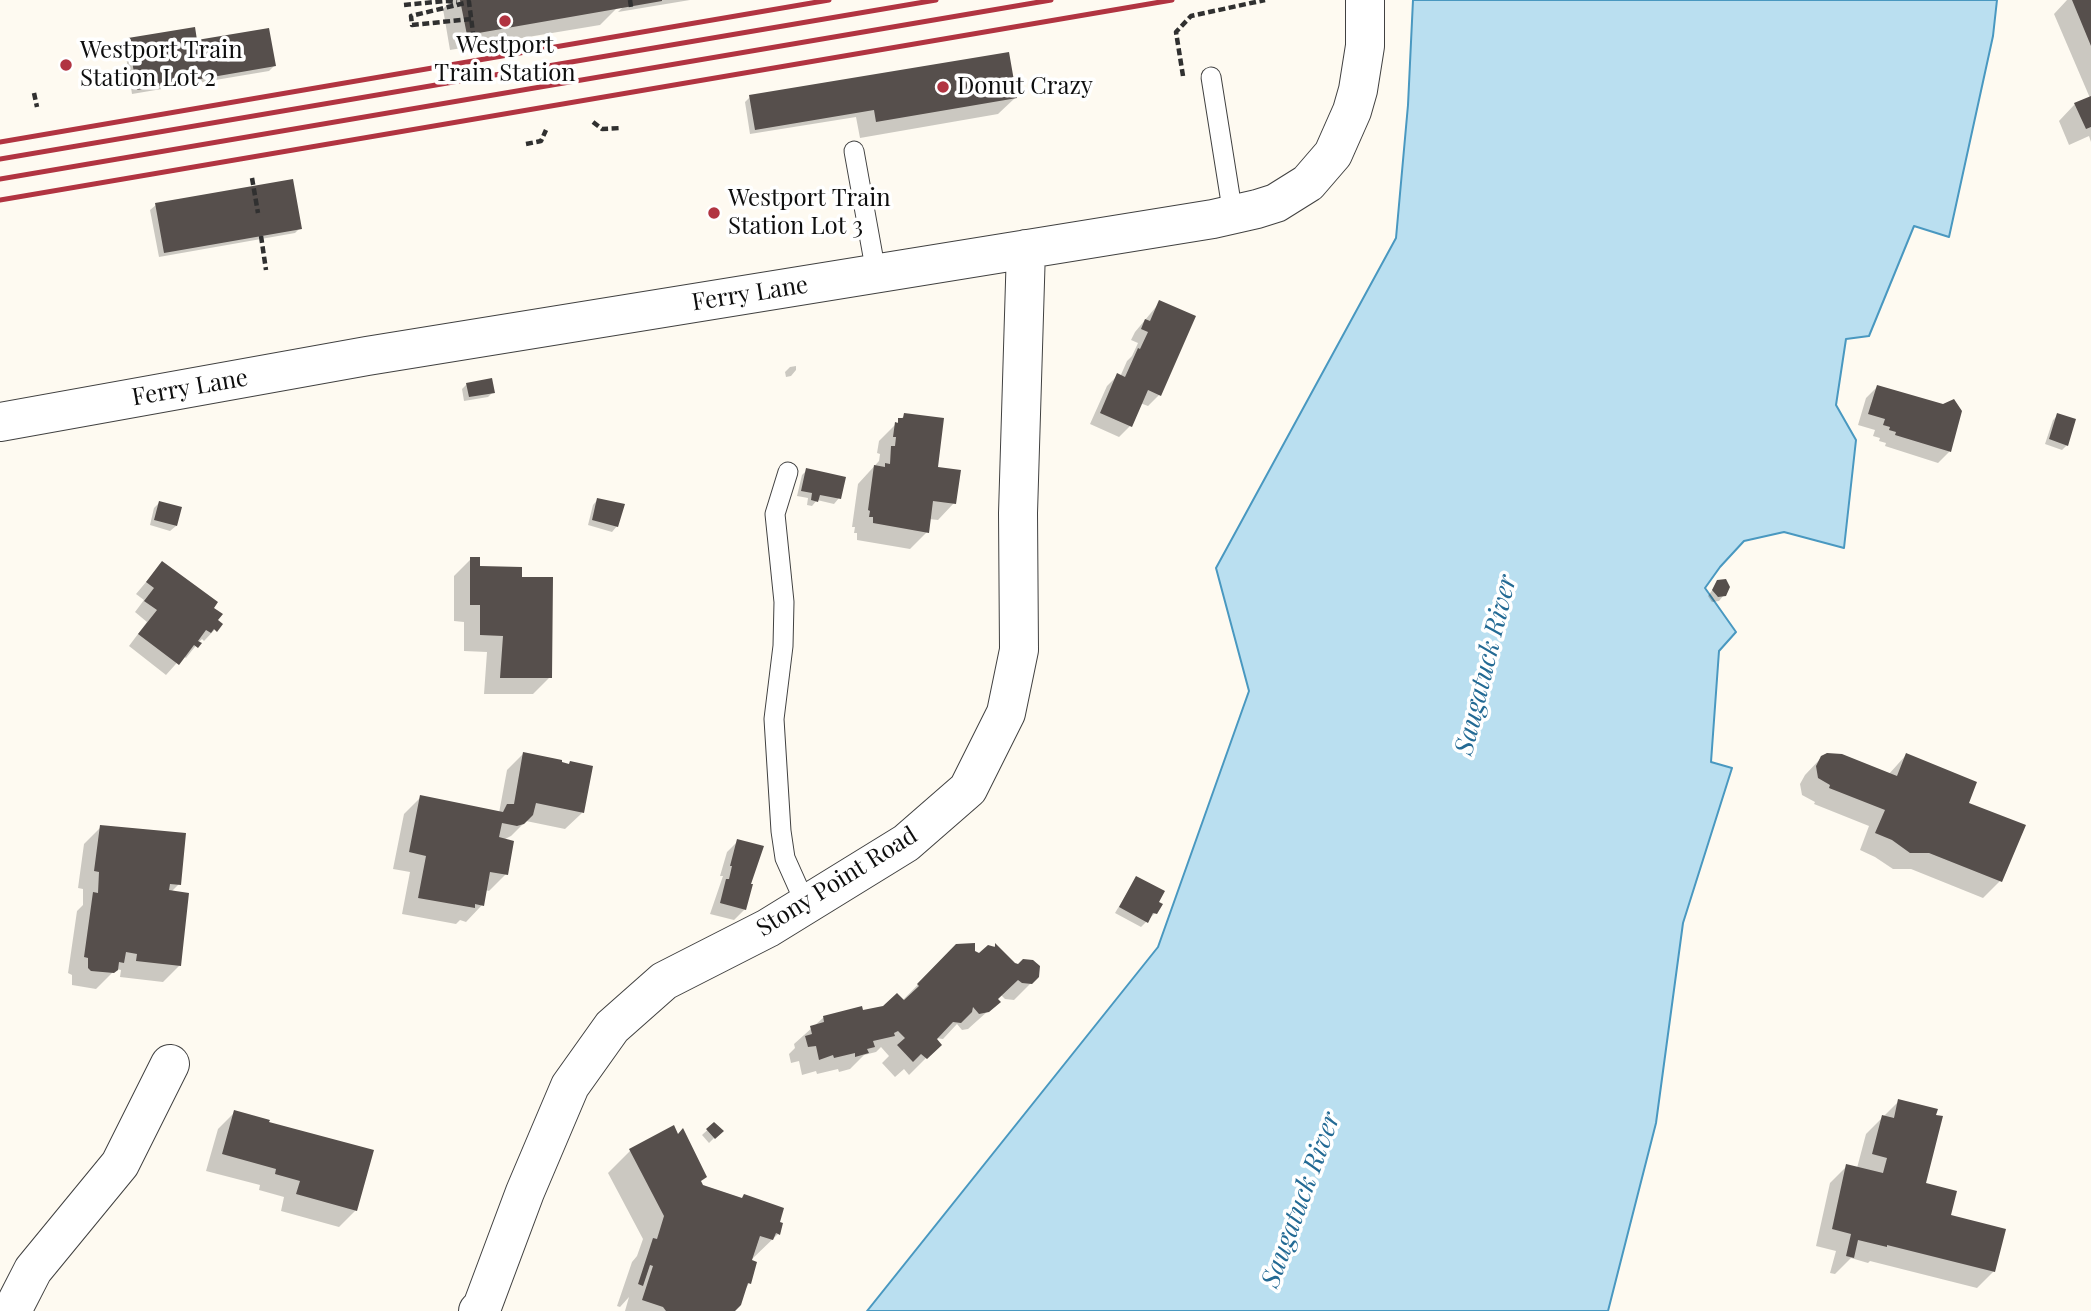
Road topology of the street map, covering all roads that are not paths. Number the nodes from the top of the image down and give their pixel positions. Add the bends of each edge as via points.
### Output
1 (1366, 5) edge
2 (1211, 77) dead end
3 (854, 151) dead end
4 (1233, 215) junction
5 (1026, 249) junction
6 (876, 273) junction
7 (0, 411) edge
8 (0, 422) edge
9 (788, 472) dead end
10 (806, 905) junction
11 (170, 1063) dead end
12 (12, 1311) edge
13 (478, 1311) edge

1 - 4 street, Ferry Lane via 1366,46 1358,90 1333,154 1292,194
2 - 4 lane
3 - 6 lane
4 - 5 street, Ferry Lane
5 - 6 street, Ferry Lane
5 - 10 street, Stony Point Road via 1019,650 1006,713 968,789 906,843
6 - 8 street, Ferry Lane via 367,356
7 - 8 lane
9 - 10 lane via 775,514 784,602 774,719 785,858
10 - 13 street, Stony Point Road via 664,981 612,1027 570,1086
11 - 12 street via 120,1164 33,1270

